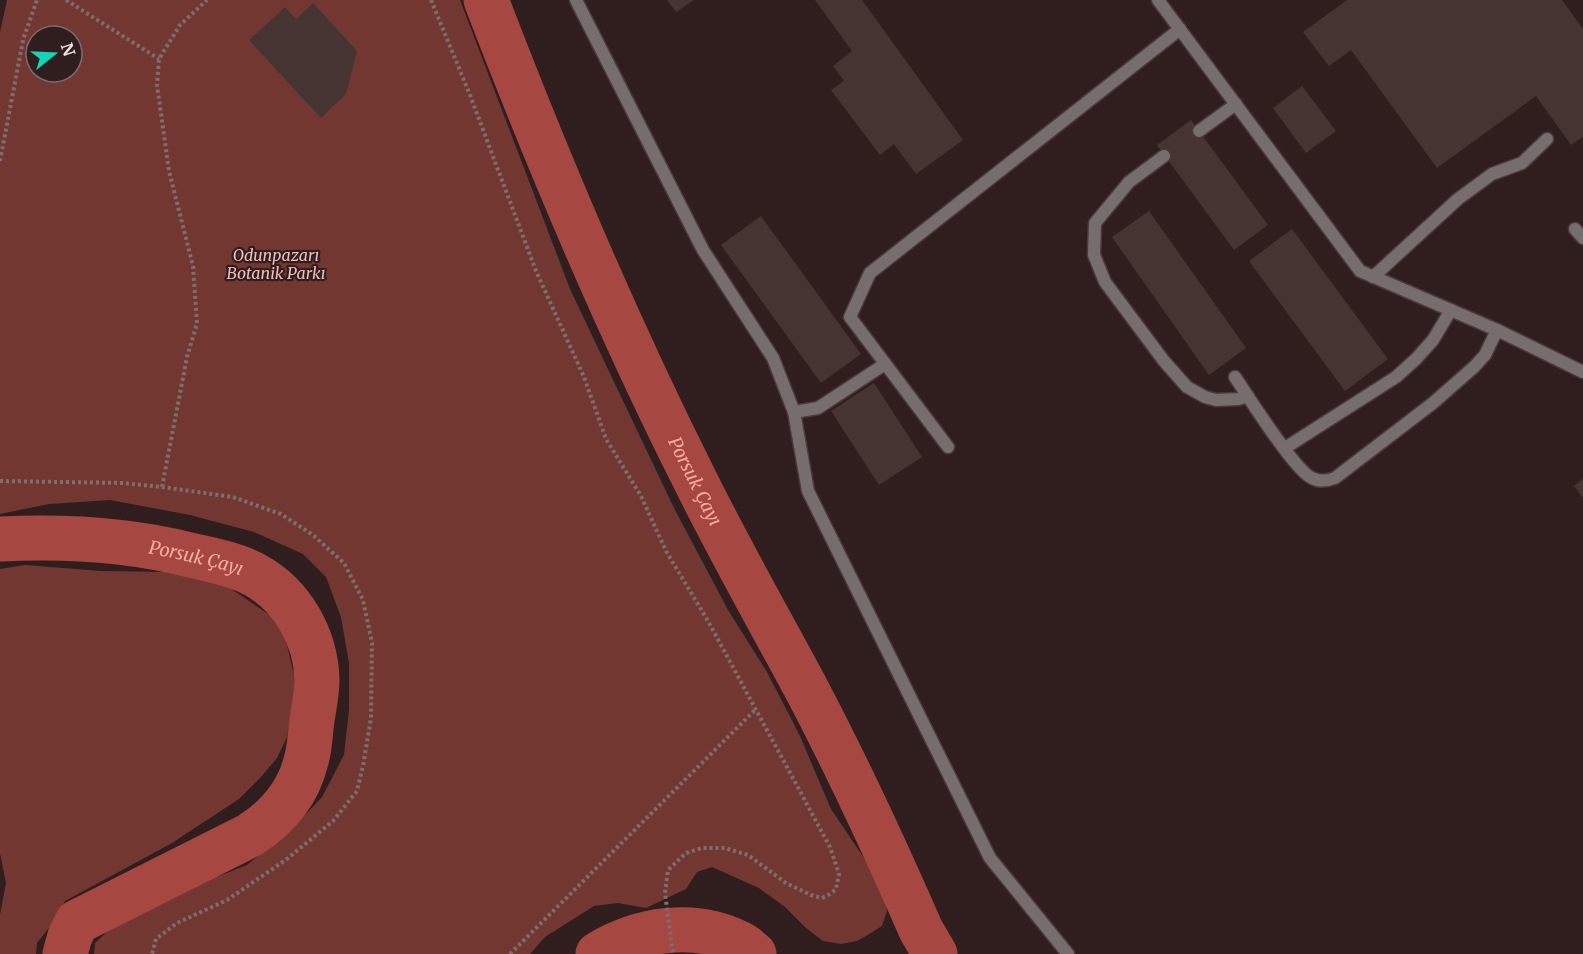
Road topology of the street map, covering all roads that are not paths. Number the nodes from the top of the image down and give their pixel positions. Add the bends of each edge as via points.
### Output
1 (576, 0) edge
2 (1158, 0) edge
3 (1180, 29) junction
4 (1236, 104) junction
5 (1199, 131) dead end
6 (1547, 139) dead end
7 (1164, 156) dead end
8 (1373, 277) junction
9 (1451, 310) junction
10 (1497, 330) junction
11 (885, 364) junction
12 (1583, 372) edge
13 (1235, 377) dead end
14 (1248, 396) junction
15 (794, 412) junction
16 (948, 447) dead end
17 (1285, 448) junction
18 (1068, 954) edge

1 - 15 street via 703,250 773,358
2 - 3 street
3 - 4 street
3 - 11 street via 870,273 850,317
4 - 5 street
4 - 8 street via 1359,271
6 - 8 street via 1522,163 1492,174 1458,199
7 - 14 street via 1129,182 1095,223 1094,255 1105,282 1187,387 1215,400
8 - 9 street
9 - 10 street
9 - 17 street via 1433,340 1396,377
10 - 12 street
10 - 17 street via 1485,355 1474,367 1335,478 1312,479
11 - 15 street via 818,408
11 - 16 street
13 - 14 street
14 - 17 street
15 - 18 street via 808,491 990,858

